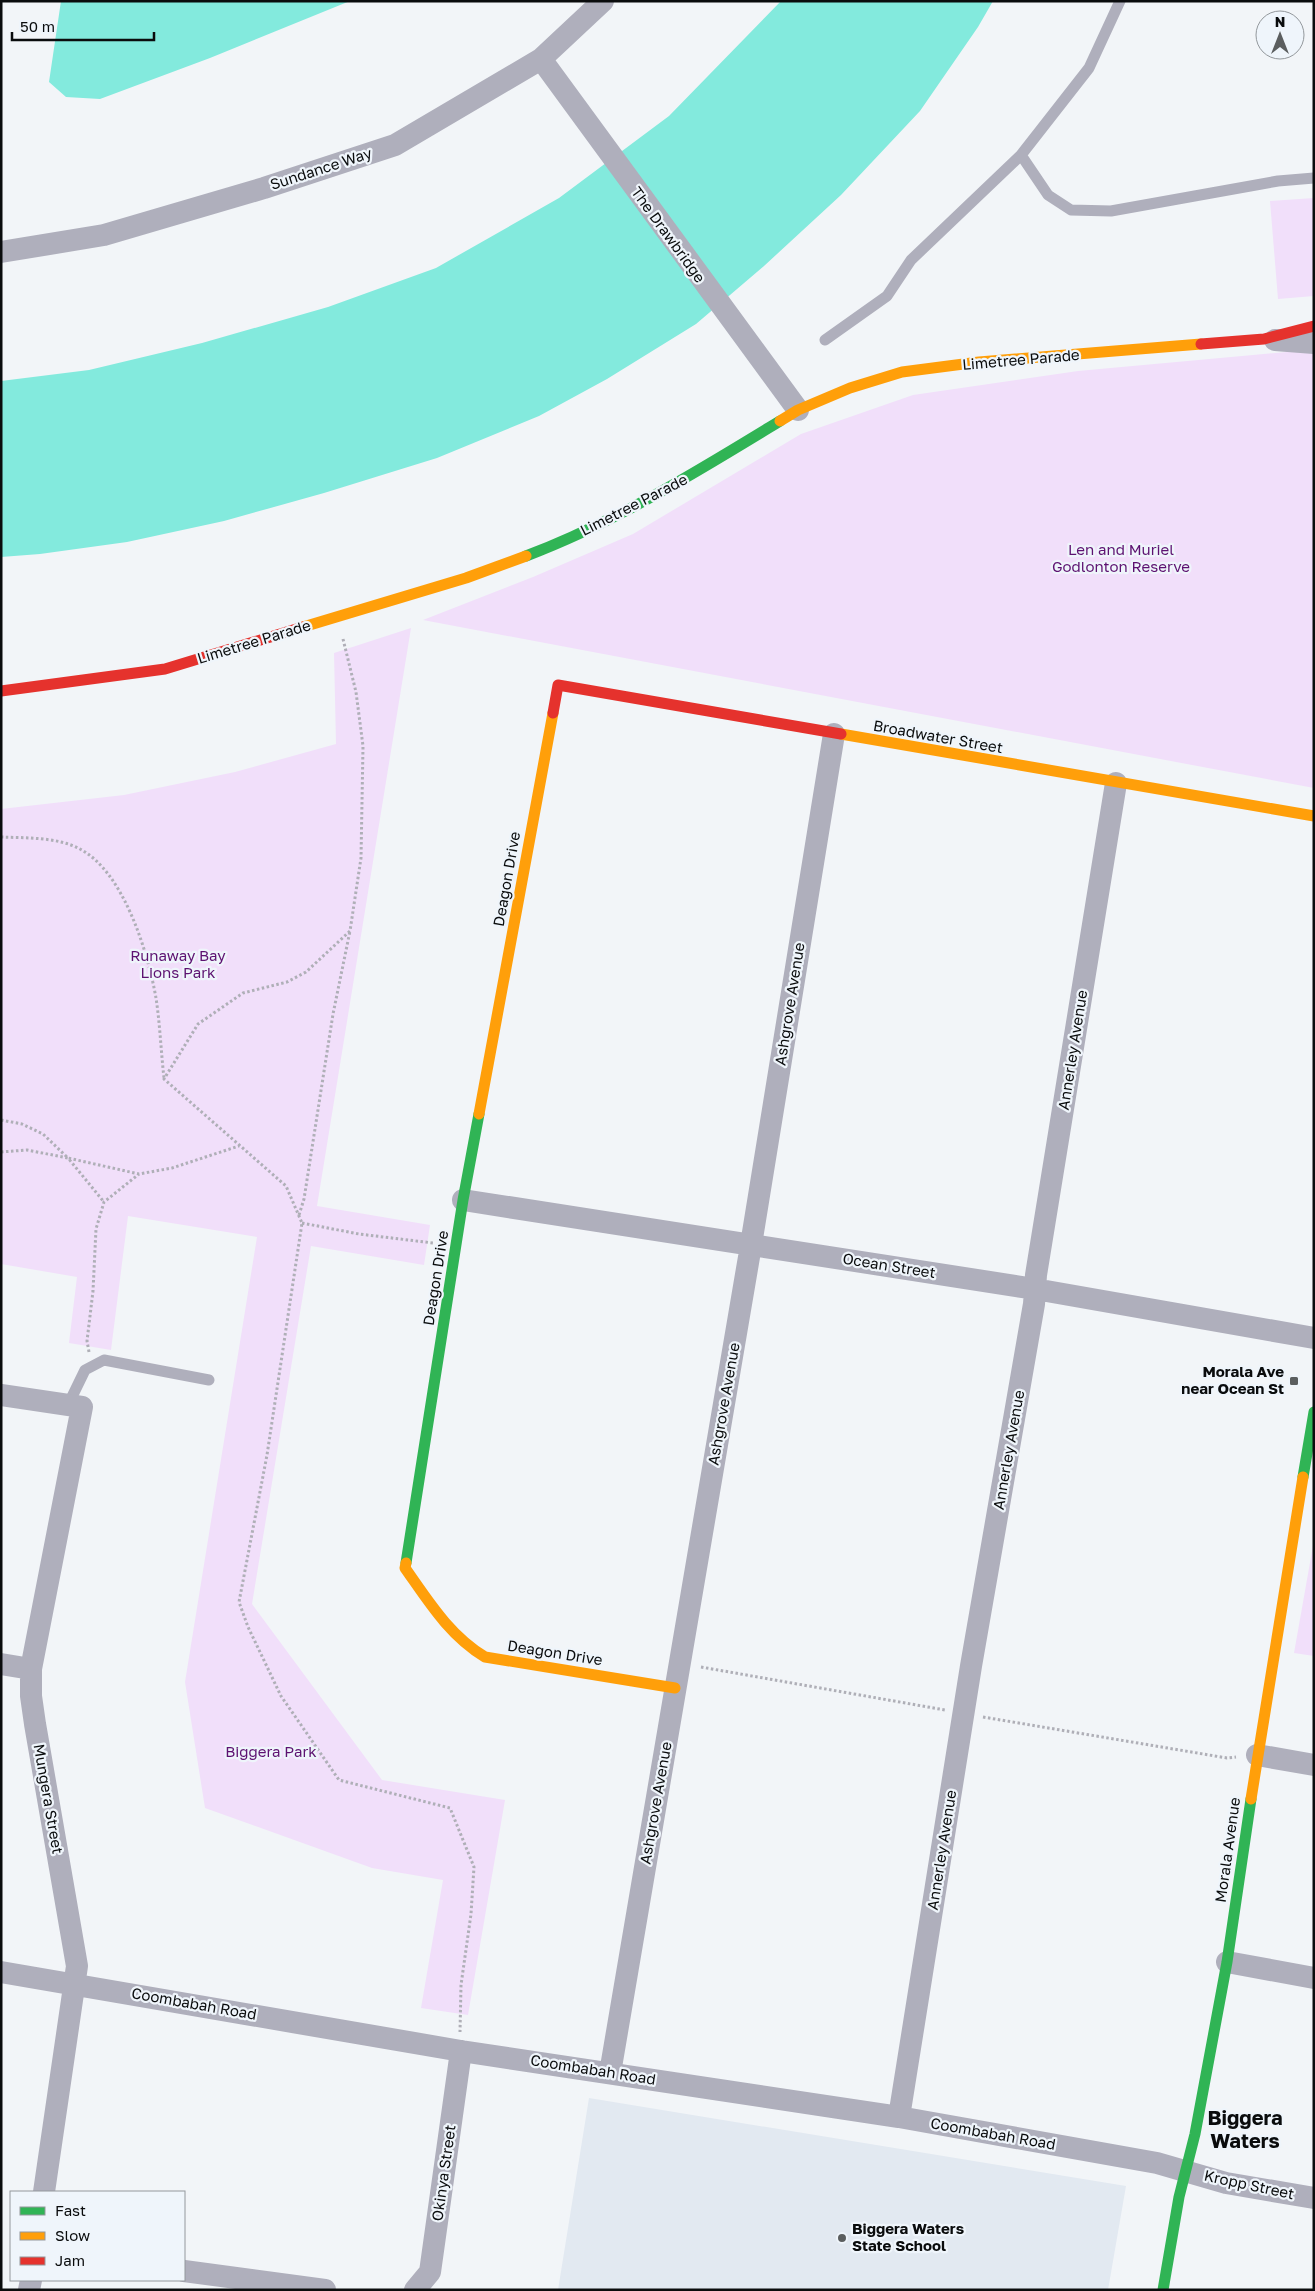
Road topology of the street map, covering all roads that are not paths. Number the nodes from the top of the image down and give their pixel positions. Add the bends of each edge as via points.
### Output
1 (603, 1) edge
2 (1120, 1) edge
3 (541, 59) junction
4 (1021, 154) junction
5 (1314, 178) edge
6 (1, 252) edge
7 (1314, 326) edge
8 (1264, 339) junction
9 (825, 340) dead end
10 (1314, 343) edge
11 (798, 410) junction
12 (558, 686) joint
13 (1, 691) edge
14 (834, 734) junction
15 (1116, 783) junction
16 (1314, 816) edge
17 (463, 1200) junction
18 (751, 1244) junction
19 (1035, 1289) junction
20 (1314, 1338) edge
21 (209, 1380) dead end
22 (1, 1395) edge
23 (75, 1406) junction
24 (1314, 1412) edge
25 (1, 1664) edge
26 (31, 1669) junction
27 (675, 1688) junction
28 (1257, 1755) junction
29 (1314, 1765) edge
30 (1226, 1962) junction
31 (1, 1972) edge
32 (1314, 1978) edge
33 (76, 1984) junction
34 (460, 2043) junction
35 (610, 2072) junction
36 (899, 2117) junction
37 (1185, 2170) junction
38 (44, 2191) edge
39 (1314, 2198) edge
40 (185, 2270) edge
41 (325, 2290) edge
42 (414, 2290) edge
43 (1163, 2290) edge

1 - 3 street, Sundance Way
2 - 4 lane via 1089,68
3 - 6 street, Sundance Way via 395,145 104,235
3 - 11 street, The Drawbridge
4 - 5 lane via 1048,196 1071,210 1111,211 1278,180
4 - 9 lane via 911,260 887,296
7 - 8 street, Limetree Parade
8 - 10 street, Limetree Parade
8 - 11 street, Limetree Parade via 979,362 902,372 850,388
11 - 13 street, Limetree Parade via 689,477 601,524 544,550 466,578 165,669
12 - 14 street, Broadwater Street
12 - 17 street, Deagon Drive
14 - 15 street, Broadwater Street
14 - 18 street, Ashgrove Avenue
15 - 16 street, Broadwater Street
15 - 19 street, Annerley Avenue
17 - 18 street, Ocean Street
17 - 27 street, Deagon Drive via 405,1568 448,1628 462,1643 485,1657
18 - 19 street, Ocean Street
18 - 27 street, Ashgrove Avenue
19 - 20 street, Ocean Street
19 - 36 street, Annerley Avenue
21 - 23 lane via 104,1360 85,1370
22 - 23 street
23 - 26 street, Mungera Street
24 - 28 street, Morala Avenue
25 - 26 street
26 - 33 street, Mungera Street via 35,1724 77,1966
27 - 35 street, Ashgrove Avenue
28 - 29 street
28 - 30 street, Morala Avenue
30 - 32 street
30 - 37 street, Morala Avenue via 1197,2125
31 - 33 street, Coombabah Road
33 - 34 street, Coombabah Road
33 - 38 street, Mungera Street
34 - 35 street, Coombabah Road
34 - 42 street, Okinya Street via 430,2272
35 - 36 street, Coombabah Road
36 - 37 street, Coombabah Road
37 - 39 street, Kropp Street via 1226,2183
37 - 43 street, Morala Avenue
40 - 41 street

